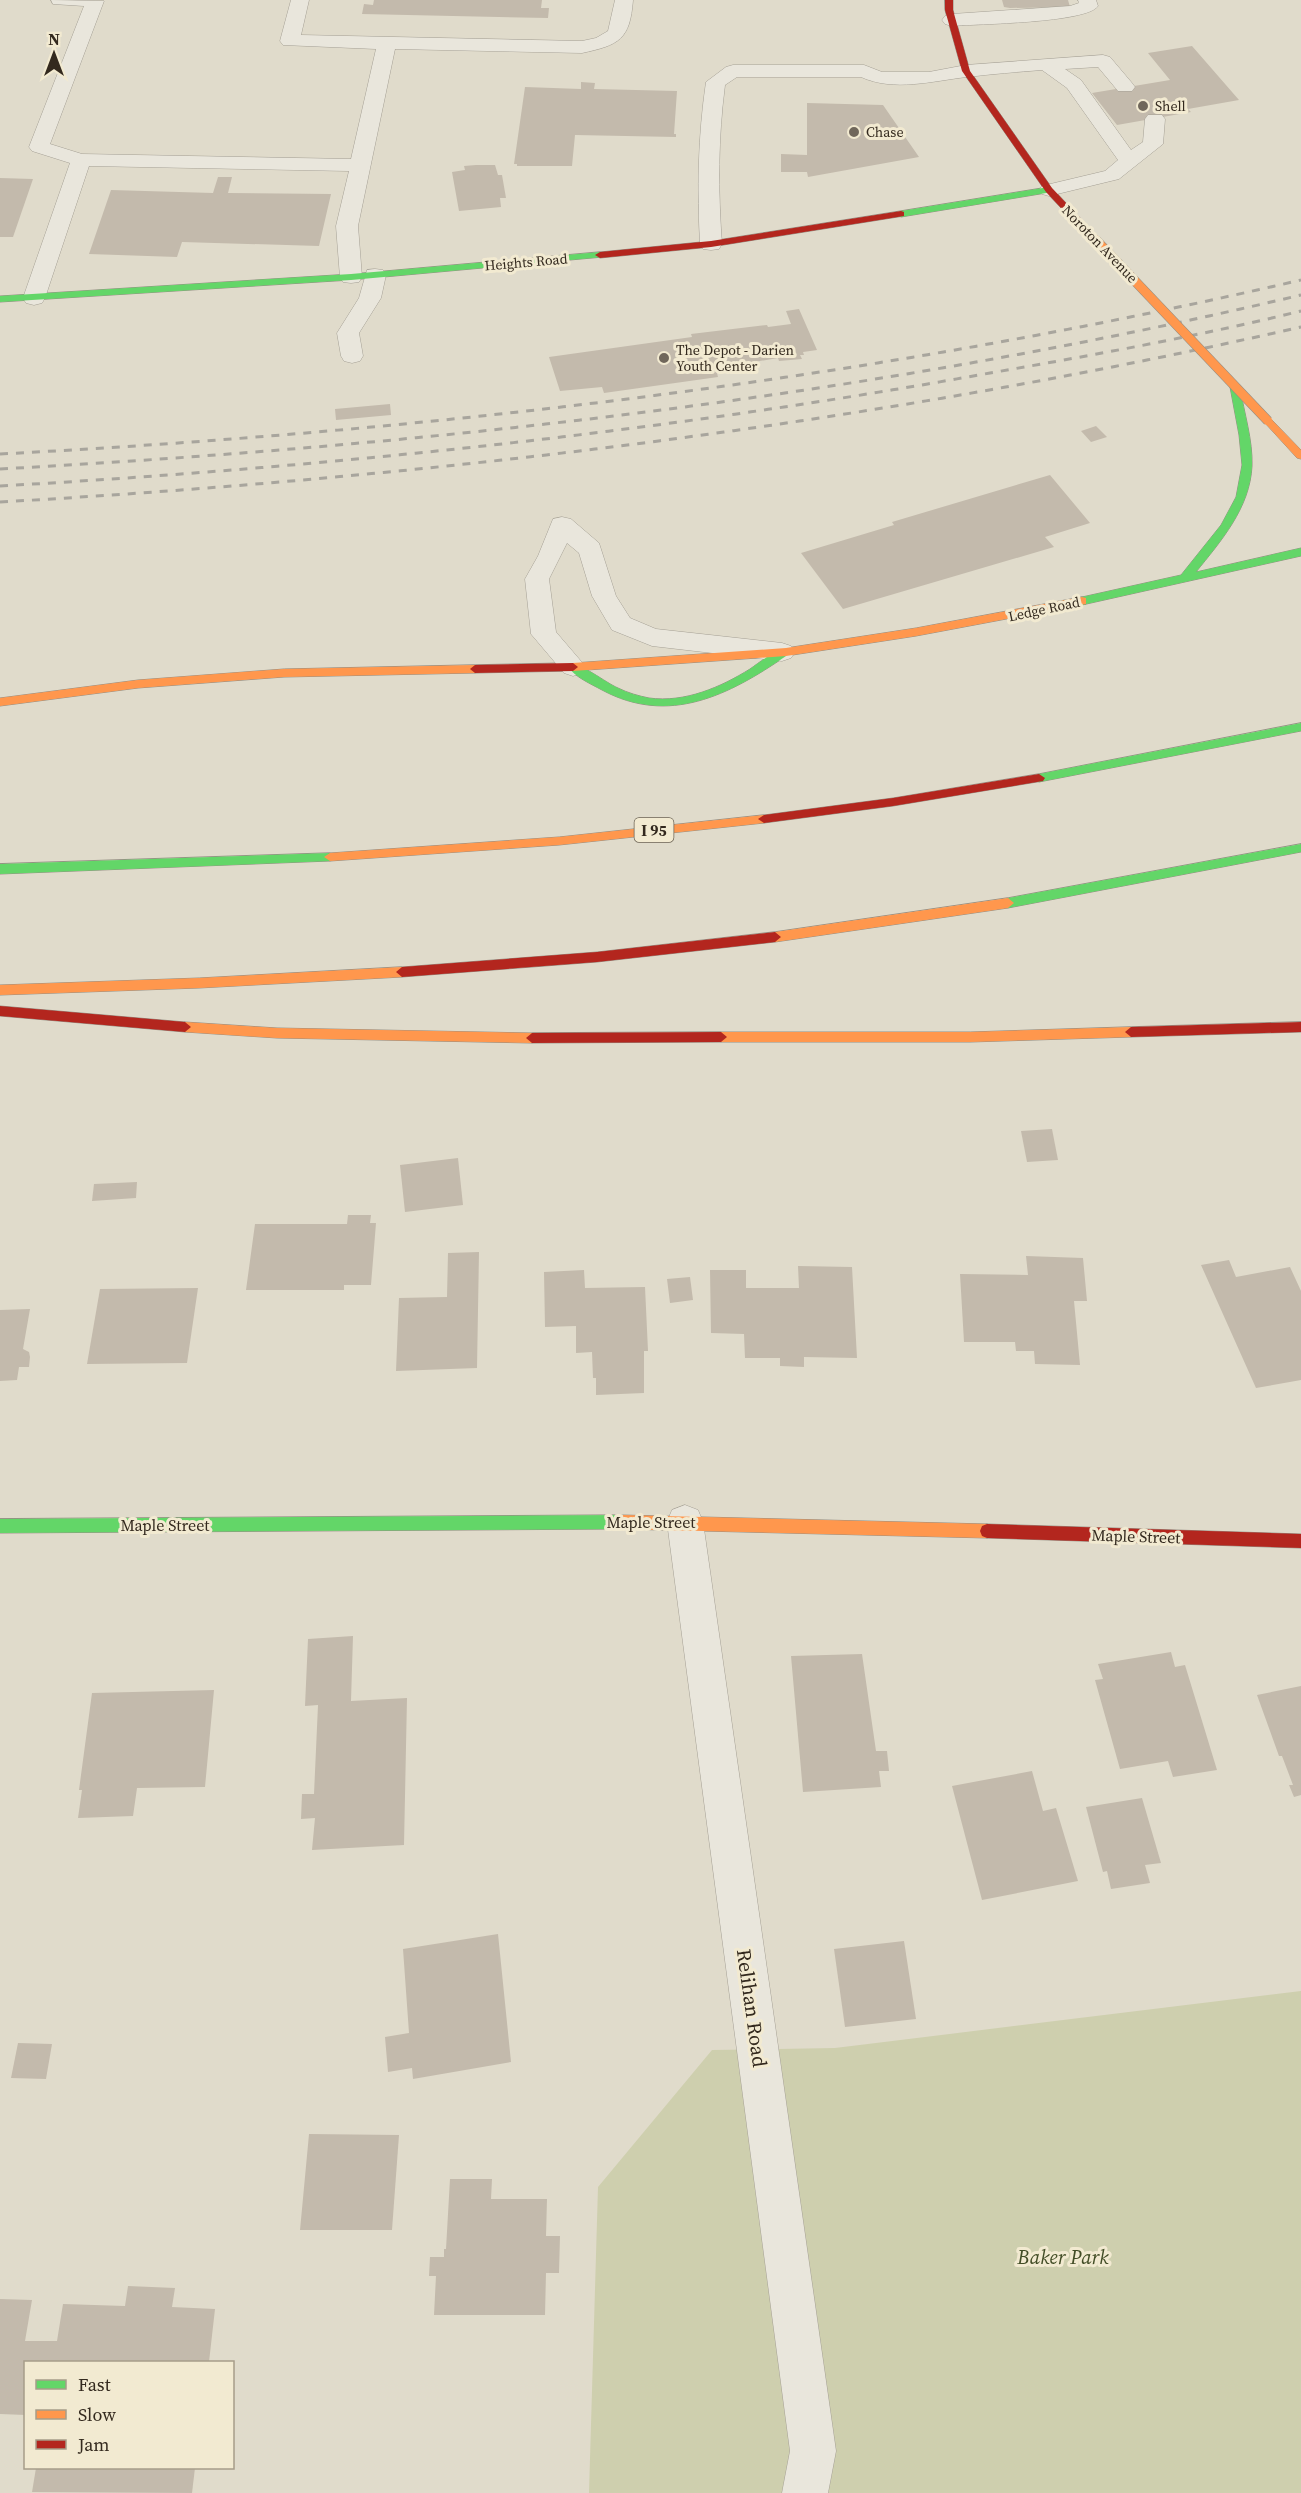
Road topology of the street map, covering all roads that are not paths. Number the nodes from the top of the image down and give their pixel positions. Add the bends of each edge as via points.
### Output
1 (60, 0) edge
2 (95, 0) edge
3 (300, 0) edge
4 (624, 0) edge
5 (949, 0) edge
6 (1087, 0) edge
7 (952, 20) junction
8 (387, 43) junction
9 (1046, 64) junction
10 (965, 69) junction
11 (1125, 87) dead end
12 (1155, 119) dead end
13 (81, 160) junction
14 (1129, 161) junction
15 (360, 165) junction
16 (1048, 190) junction
17 (711, 244) junction
18 (375, 275) junction
19 (351, 277) junction
20 (34, 298) junction
21 (0, 299) edge
22 (352, 356) dead end
23 (1236, 387) junction
24 (1301, 456) edge
25 (1301, 552) edge
26 (1184, 580) junction
27 (783, 652) junction
28 (573, 667) junction
29 (0, 702) edge
30 (1301, 727) edge
31 (1301, 848) edge
32 (0, 869) edge
33 (0, 990) edge
34 (0, 1011) edge
35 (1301, 1027) edge
36 (685, 1522) junction
37 (0, 1526) edge
38 (1301, 1541) edge
39 (805, 2493) edge

1 - 2 lane
2 - 13 lane via 39,147
3 - 8 lane via 290,41
4 - 8 lane via 620,29 607,42 599,44 582,47
5 - 7 main road, Noroton Avenue
6 - 7 lane via 1089,6 1072,12
7 - 10 main road, Noroton Avenue
8 - 15 lane
9 - 10 lane
9 - 11 lane via 1103,61
9 - 14 lane via 1074,84
10 - 16 main road, Noroton Avenue
10 - 17 lane via 929,78 879,78 864,72 734,71 716,82 708,202
12 - 14 lane via 1153,144
13 - 15 lane
13 - 20 lane
14 - 16 lane via 1112,175
15 - 19 lane via 347,226
16 - 17 main road, Heights Road
16 - 23 main road, Noroton Avenue, bridge
17 - 18 main road, Heights Road
18 - 19 main road, Heights Road
18 - 22 lane via 370,298 348,333
19 - 20 main road, Heights Road
20 - 21 main road, Heights Road
23 - 24 main road, Noroton Avenue, bridge
23 - 26 main road via 1247,468 1237,503 1222,533
25 - 26 main road, Ledge Road
26 - 27 main road, Ledge Road via 1005,618
27 - 28 main road, Ledge Road
27 - 28 main road, Ledge Road via 737,684 691,700 656,702 631,698
27 - 28 lane via 652,637 621,624 604,597 590,549 562,525 537,579 544,634
28 - 29 main road via 284,673 138,684
30 - 32 main road, I 95 via 1056,775 891,802 704,825 341,856
31 - 33 main road via 1009,903 796,935 398,974
34 - 35 main road via 278,1033 453,1038 959,1037
36 - 37 main road, Maple Street
36 - 38 main road, Maple Street
36 - 39 street, Relihan Road via 813,2451

